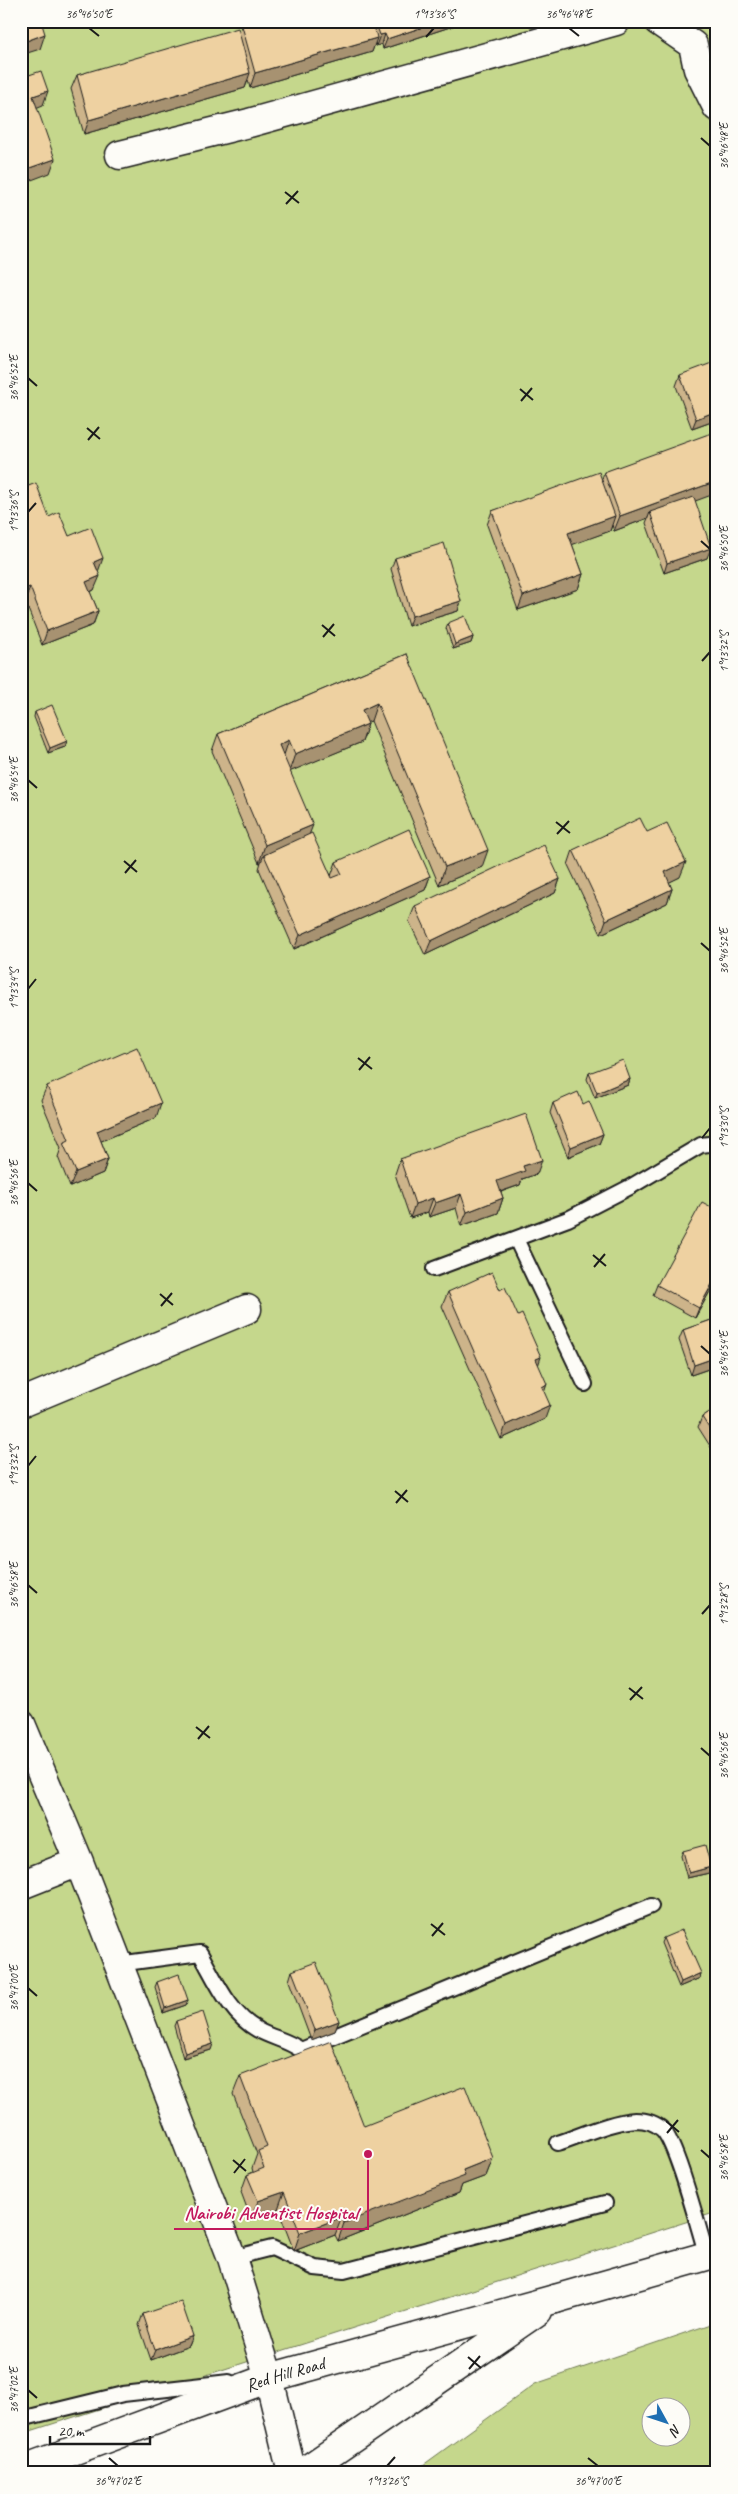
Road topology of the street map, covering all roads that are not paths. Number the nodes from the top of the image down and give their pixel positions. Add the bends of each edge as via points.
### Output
1 (616, 21) edge
2 (658, 21) edge
3 (689, 33) edge
4 (717, 107) edge
5 (120, 154) dead end
6 (717, 1144) edge
7 (516, 1239) junction
8 (434, 1269) dead end
9 (247, 1309) dead end
10 (585, 1384) dead end
11 (21, 1403) edge
12 (21, 1724) edge
13 (79, 1862) junction
14 (21, 1885) edge
15 (651, 1906) dead end
16 (118, 1964) junction
17 (558, 2143) dead end
18 (605, 2203) dead end
19 (712, 2255) edge
20 (232, 2258) junction
21 (555, 2299) junction
22 (269, 2378) junction
23 (21, 2419) edge
24 (21, 2470) edge
25 (292, 2473) edge
26 (302, 2473) edge

1 - 5 street via 249,123
2 - 3 street
3 - 4 street via 698,69
6 - 7 lane via 701,1145 568,1219
7 - 8 lane
7 - 10 lane
9 - 11 street
12 - 13 street
13 - 14 street
13 - 16 street
15 - 16 lane via 301,2050 290,2042 257,2030 231,2005 200,1953
16 - 20 street
17 - 19 lane via 624,2122 648,2121 658,2126 664,2131 676,2158
18 - 20 lane via 344,2272 315,2268 272,2248
19 - 21 street, Red Hill Road
20 - 22 street
21 - 22 street, Red Hill Road
21 - 26 street, Red Hill Road
22 - 23 lane via 123,2394
22 - 24 street, Red Hill Road
22 - 25 street

